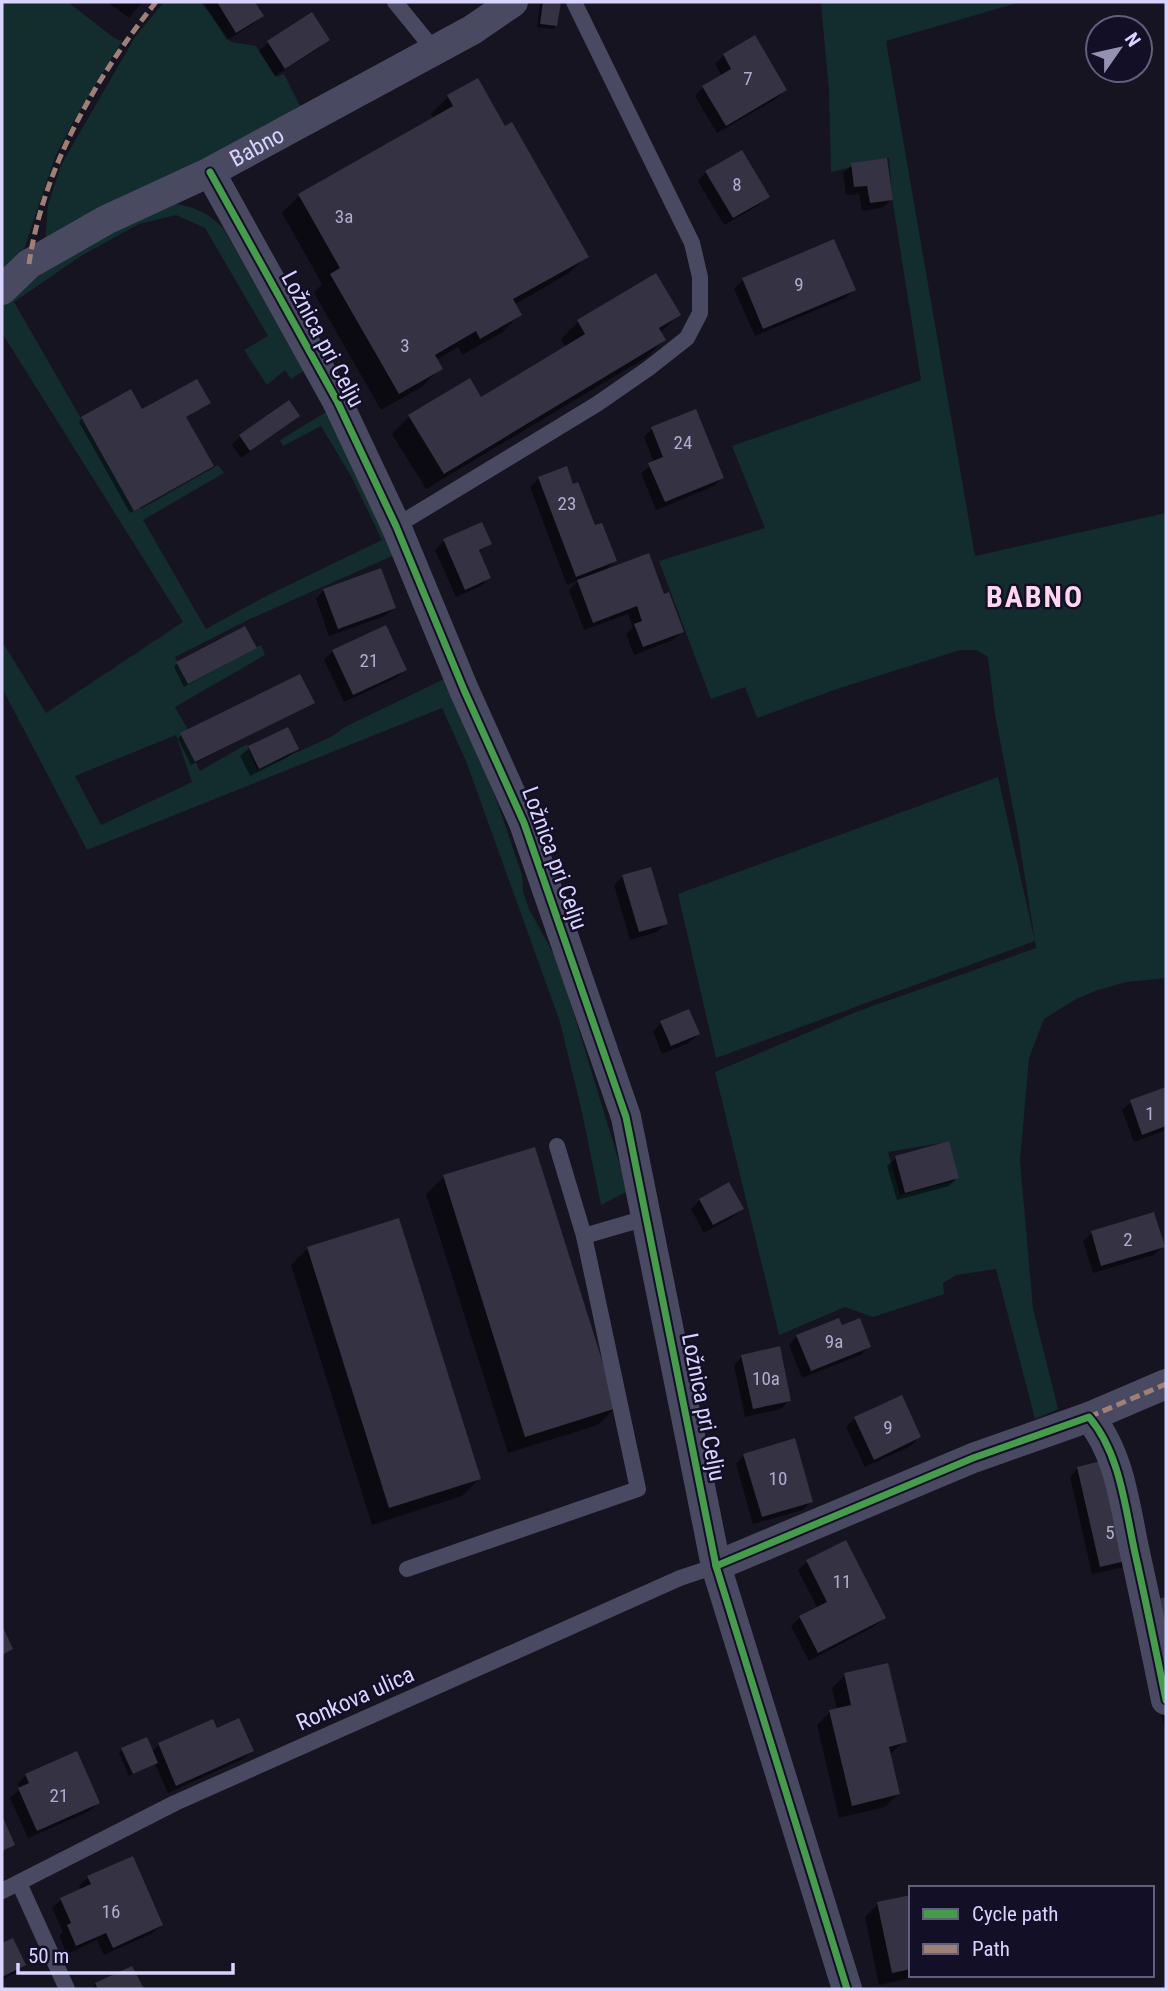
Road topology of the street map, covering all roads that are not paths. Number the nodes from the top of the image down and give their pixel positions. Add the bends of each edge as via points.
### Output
1 (395, 2) edge
2 (513, 2) edge
3 (574, 2) edge
4 (435, 50) junction
5 (210, 172) junction
6 (2, 290) edge
7 (396, 526) junction
8 (557, 1146) dead end
9 (646, 1217) junction
10 (584, 1236) junction
11 (1166, 1384) edge
12 (1089, 1417) junction
13 (716, 1566) junction
14 (407, 1569) dead end
15 (1166, 1700) edge
16 (19, 1884) junction
17 (2, 1891) edge
18 (67, 1989) edge
19 (847, 1989) edge

1 - 4 lane
2 - 4 street, Babno
3 - 7 lane via 692,243 700,277 700,313 687,338 649,369
4 - 5 street, Babno
5 - 6 street, Babno via 106,220 29,264
5 - 7 street, Ložnica pri Celju via 337,401
7 - 9 street, Ložnica pri Celju via 524,823 626,1117
8 - 10 lane
9 - 10 lane
9 - 13 street, Ložnica pri Celju
10 - 14 lane via 638,1489
11 - 12 street
12 - 13 street via 972,1458
12 - 15 street via 1108,1445 1121,1486
13 - 16 lane, Ronkova ulica via 175,1803
13 - 19 street, Ložnica pri Celju
16 - 17 lane, Ronkova ulica
16 - 18 lane

